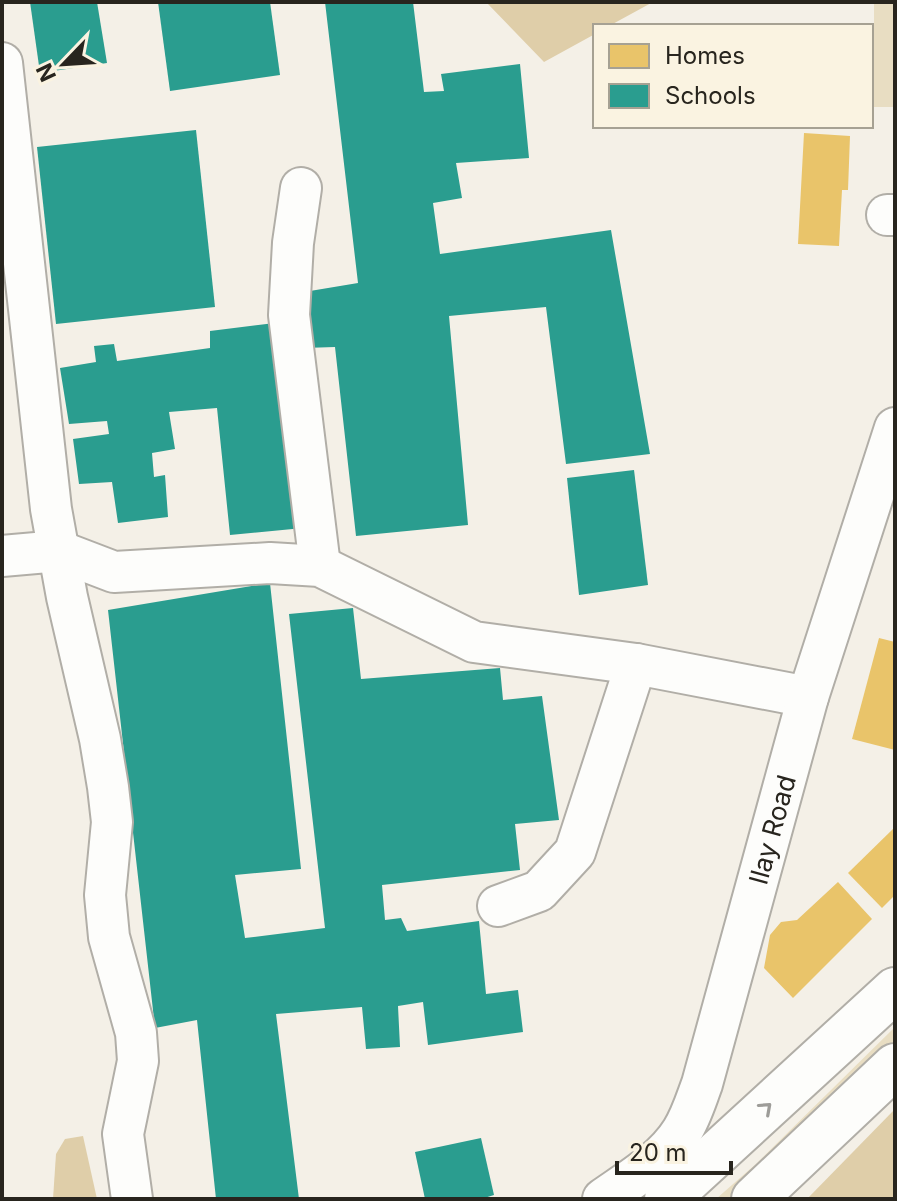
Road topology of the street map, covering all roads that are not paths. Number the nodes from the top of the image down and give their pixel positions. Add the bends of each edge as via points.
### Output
1 (2, 63) edge
2 (301, 188) dead end
3 (895, 428) edge
4 (59, 551) junction
5 (2, 556) edge
6 (320, 566) junction
7 (636, 664) junction
8 (808, 697) junction
9 (498, 906) dead end
10 (895, 990) edge
11 (895, 1066) edge
12 (132, 1199) edge
13 (603, 1199) edge
14 (667, 1199) edge
15 (754, 1199) edge

1 - 4 street
2 - 6 street via 289,315
3 - 8 street, Ilay Road
4 - 5 street
4 - 6 street via 114,572 270,563
4 - 12 street via 112,822 105,895 109,937 136,1033 138,1061 123,1134
6 - 7 street via 474,642
7 - 8 street
7 - 9 street via 575,852 539,891
8 - 13 street, Ilay Road via 691,1114 680,1135 652,1163
14 -> 10 main road
11 - 15 main road

